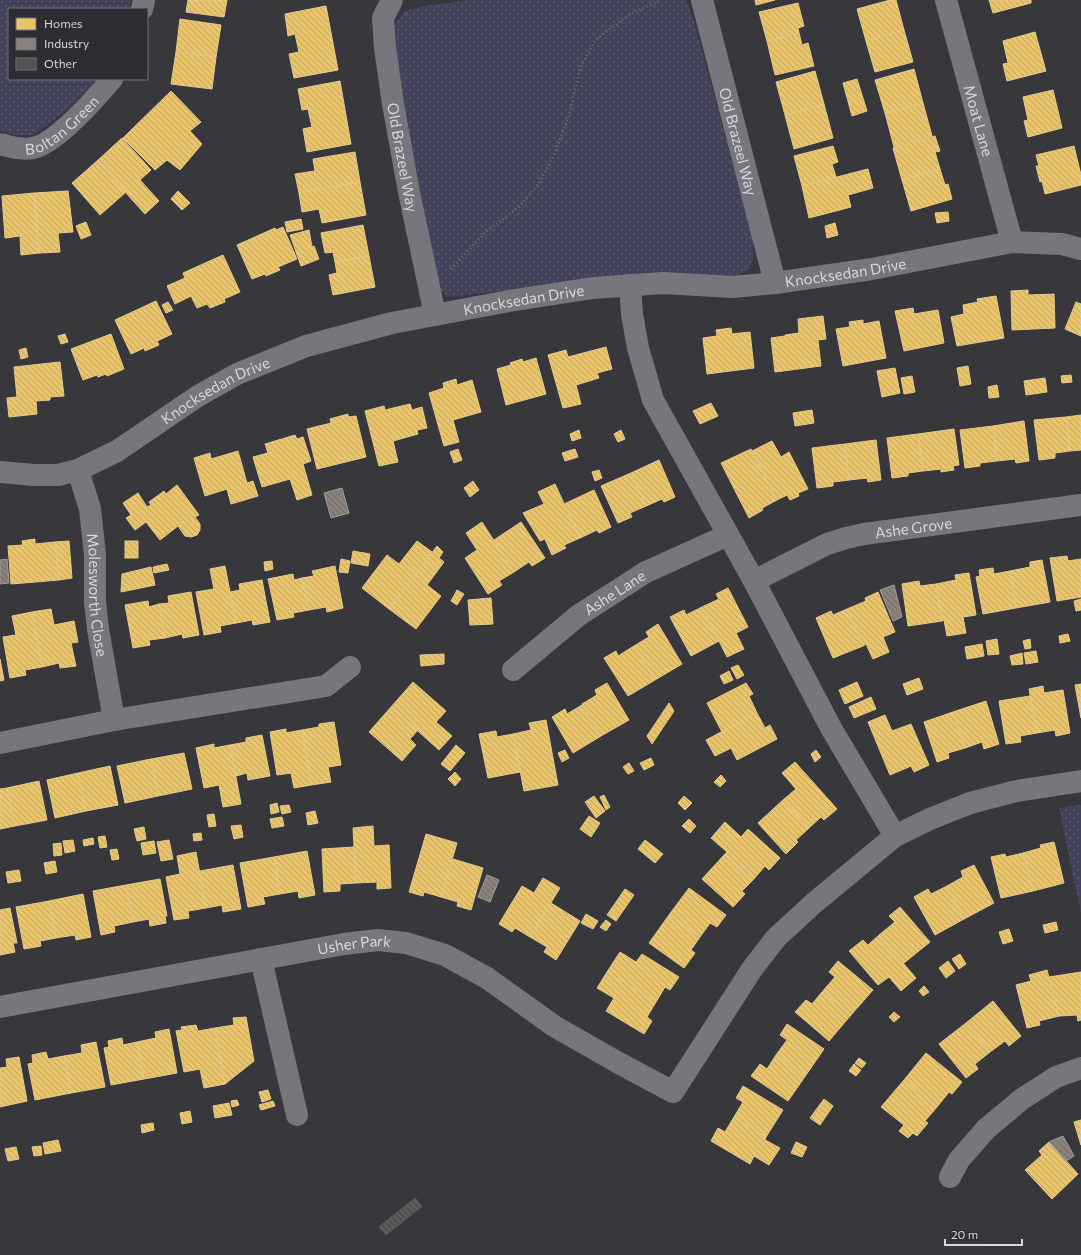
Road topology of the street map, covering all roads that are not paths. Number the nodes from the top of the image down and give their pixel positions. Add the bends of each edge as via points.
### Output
1 (392, 0) edge
2 (702, 0) edge
3 (946, 0) edge
4 (111, 80) edge
5 (0, 144) edge
6 (1012, 242) junction
7 (1081, 249) edge
8 (775, 283) junction
9 (630, 284) junction
10 (435, 315) junction
11 (78, 470) junction
12 (0, 472) edge
13 (1081, 505) edge
14 (728, 534) junction
15 (754, 581) junction
16 (350, 667) dead end
17 (513, 670) dead end
18 (114, 720) junction
19 (0, 744) edge
20 (1081, 781) edge
21 (895, 836) junction
22 (261, 959) junction
23 (0, 1007) edge
24 (1081, 1068) edge
25 (297, 1115) dead end
26 (950, 1177) dead end

1 - 10 street, Old Brazeel Way via 383,18 385,48 393,104
2 - 8 street, Old Brazeel Way
3 - 6 street, Moat Lane
4 - 5 street, Boltan Green via 89,105 53,138 36,147 19,148
6 - 7 street, Knocksedan Drive via 1062,244
6 - 8 street, Knocksedan Drive via 872,269
8 - 9 street, Knocksedan Drive via 732,287
9 - 10 street, Knocksedan Drive via 509,301
9 - 14 street via 638,348 653,400
10 - 11 street, Knocksedan Drive via 392,323 306,346 238,374 198,396 118,452
11 - 12 street, Knocksedan Drive via 58,475
11 - 18 street, Molesworth Close via 90,509 98,629
13 - 15 street, Ashe Grove via 846,538 827,544
14 - 15 street
14 - 17 street, Ashe Lane via 646,572 579,615
15 - 21 street via 831,728
16 - 18 street via 326,686
18 - 19 street
20 - 21 street via 1017,791 970,803
21 - 22 street, Usher Park via 776,938 752,969 673,1092 554,1026 487,978 446,955 406,943 378,940
22 - 23 street, Usher Park
22 - 25 street
24 - 26 street via 1056,1077 1022,1099 986,1129 959,1160

